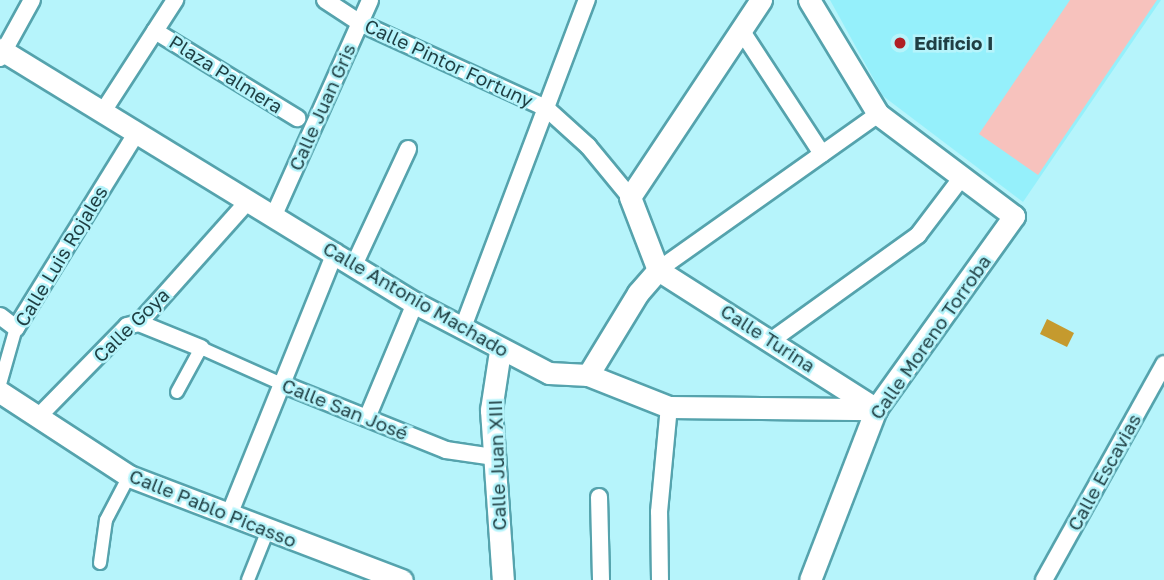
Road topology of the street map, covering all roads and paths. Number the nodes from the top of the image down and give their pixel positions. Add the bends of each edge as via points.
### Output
1 (32, 0) edge
2 (325, 0) edge
3 (370, 0) edge
4 (587, 0) edge
5 (761, 0) edge
6 (809, 0) edge
7 (170, 2) edge
8 (360, 23) junction
9 (741, 30) junction
10 (155, 31) junction
11 (1, 53) edge
12 (546, 108) junction
13 (102, 113) junction
14 (878, 114) junction
15 (296, 122) dead end
16 (136, 134) junction
17 (408, 149) dead end
18 (822, 154) junction
19 (962, 177) junction
20 (630, 197) junction
21 (249, 200) junction
22 (274, 215) junction
23 (335, 253) junction
24 (354, 265) junction
25 (658, 270) junction
26 (415, 303) junction
27 (0, 316) edge
28 (139, 323) junction
29 (16, 328) junction
30 (462, 330) junction
31 (772, 340) junction
32 (201, 348) junction
33 (500, 351) junction
34 (1164, 364) edge
35 (588, 375) junction
36 (0, 384) edge
37 (282, 384) junction
38 (0, 392) edge
39 (177, 392) dead end
40 (670, 407) junction
41 (876, 409) junction
42 (38, 417) junction
43 (367, 418) junction
44 (494, 457) junction
45 (129, 477) junction
46 (599, 497) dead end
47 (229, 515) junction
48 (268, 530) junction
49 (100, 563) dead end
50 (248, 580) edge
51 (402, 580) edge
52 (503, 580) edge
53 (601, 580) edge
54 (660, 580) edge
55 (810, 580) edge
56 (1044, 580) edge

1 - 11 street
2 - 8 street, Calle Pintor Fortuny
3 - 8 street, Calle Juan Gris
4 - 12 street
5 - 9 street
6 - 14 street
7 - 10 street
8 - 12 street, Calle Pintor Fortuny
8 - 22 street, Calle Juan Gris
9 - 18 street
9 - 20 street
10 - 13 street
10 - 15 street, Plaza Palmera
11 - 13 street, Calle Antonio Machado
12 - 20 street, Calle Pintor Fortuny via 588,146
12 - 30 street
13 - 16 street, Calle Antonio Machado
14 - 18 street
14 - 19 street
16 - 21 street, Calle Antonio Machado
16 - 29 street, Calle Luis Rojales
17 - 24 street
18 - 25 street
19 - 31 street via 918,235
19 - 41 street, Calle Moreno Torroba via 1014,216
20 - 25 street, Calle Pintor Fortuny
21 - 22 street, Calle Antonio Machado
21 - 28 street, Calle Goya
22 - 23 street, Calle Antonio Machado
23 - 24 street, Calle Antonio Machado
23 - 37 street
24 - 26 street, Calle Antonio Machado
25 - 31 street, Calle Turina
25 - 35 street via 638,293
26 - 30 street, Calle Antonio Machado
26 - 43 street
27 - 29 street
28 - 32 street, Calle San José
28 - 42 street, Calle Goya via 127,326
29 - 36 street, Calle Luis Rojales
30 - 33 street, Calle Antonio Machado
31 - 41 street, Calle Turina
32 - 37 street, Calle San José
32 - 39 street
33 - 35 street, Calle Antonio Machado via 550,373
33 - 44 street, Calle Juan XIII via 491,410
34 - 56 street, Calle Escavias
35 - 40 street, Calle Antonio Machado
37 - 43 street, Calle San José
37 - 47 street
38 - 42 street, Calle Pablo Picasso
40 - 41 street, Calle Antonio Machado
40 - 54 street via 659,512
41 - 55 street, Calle Moreno Torroba
42 - 45 street, Calle Pablo Picasso
43 - 44 street, Calle San José via 446,450
44 - 52 street, Calle Juan XIII
45 - 47 street, Calle Pablo Picasso
45 - 49 street via 106,520
46 - 53 street
47 - 48 street, Calle Pablo Picasso
48 - 50 street
48 - 51 street, Calle Pablo Picasso

